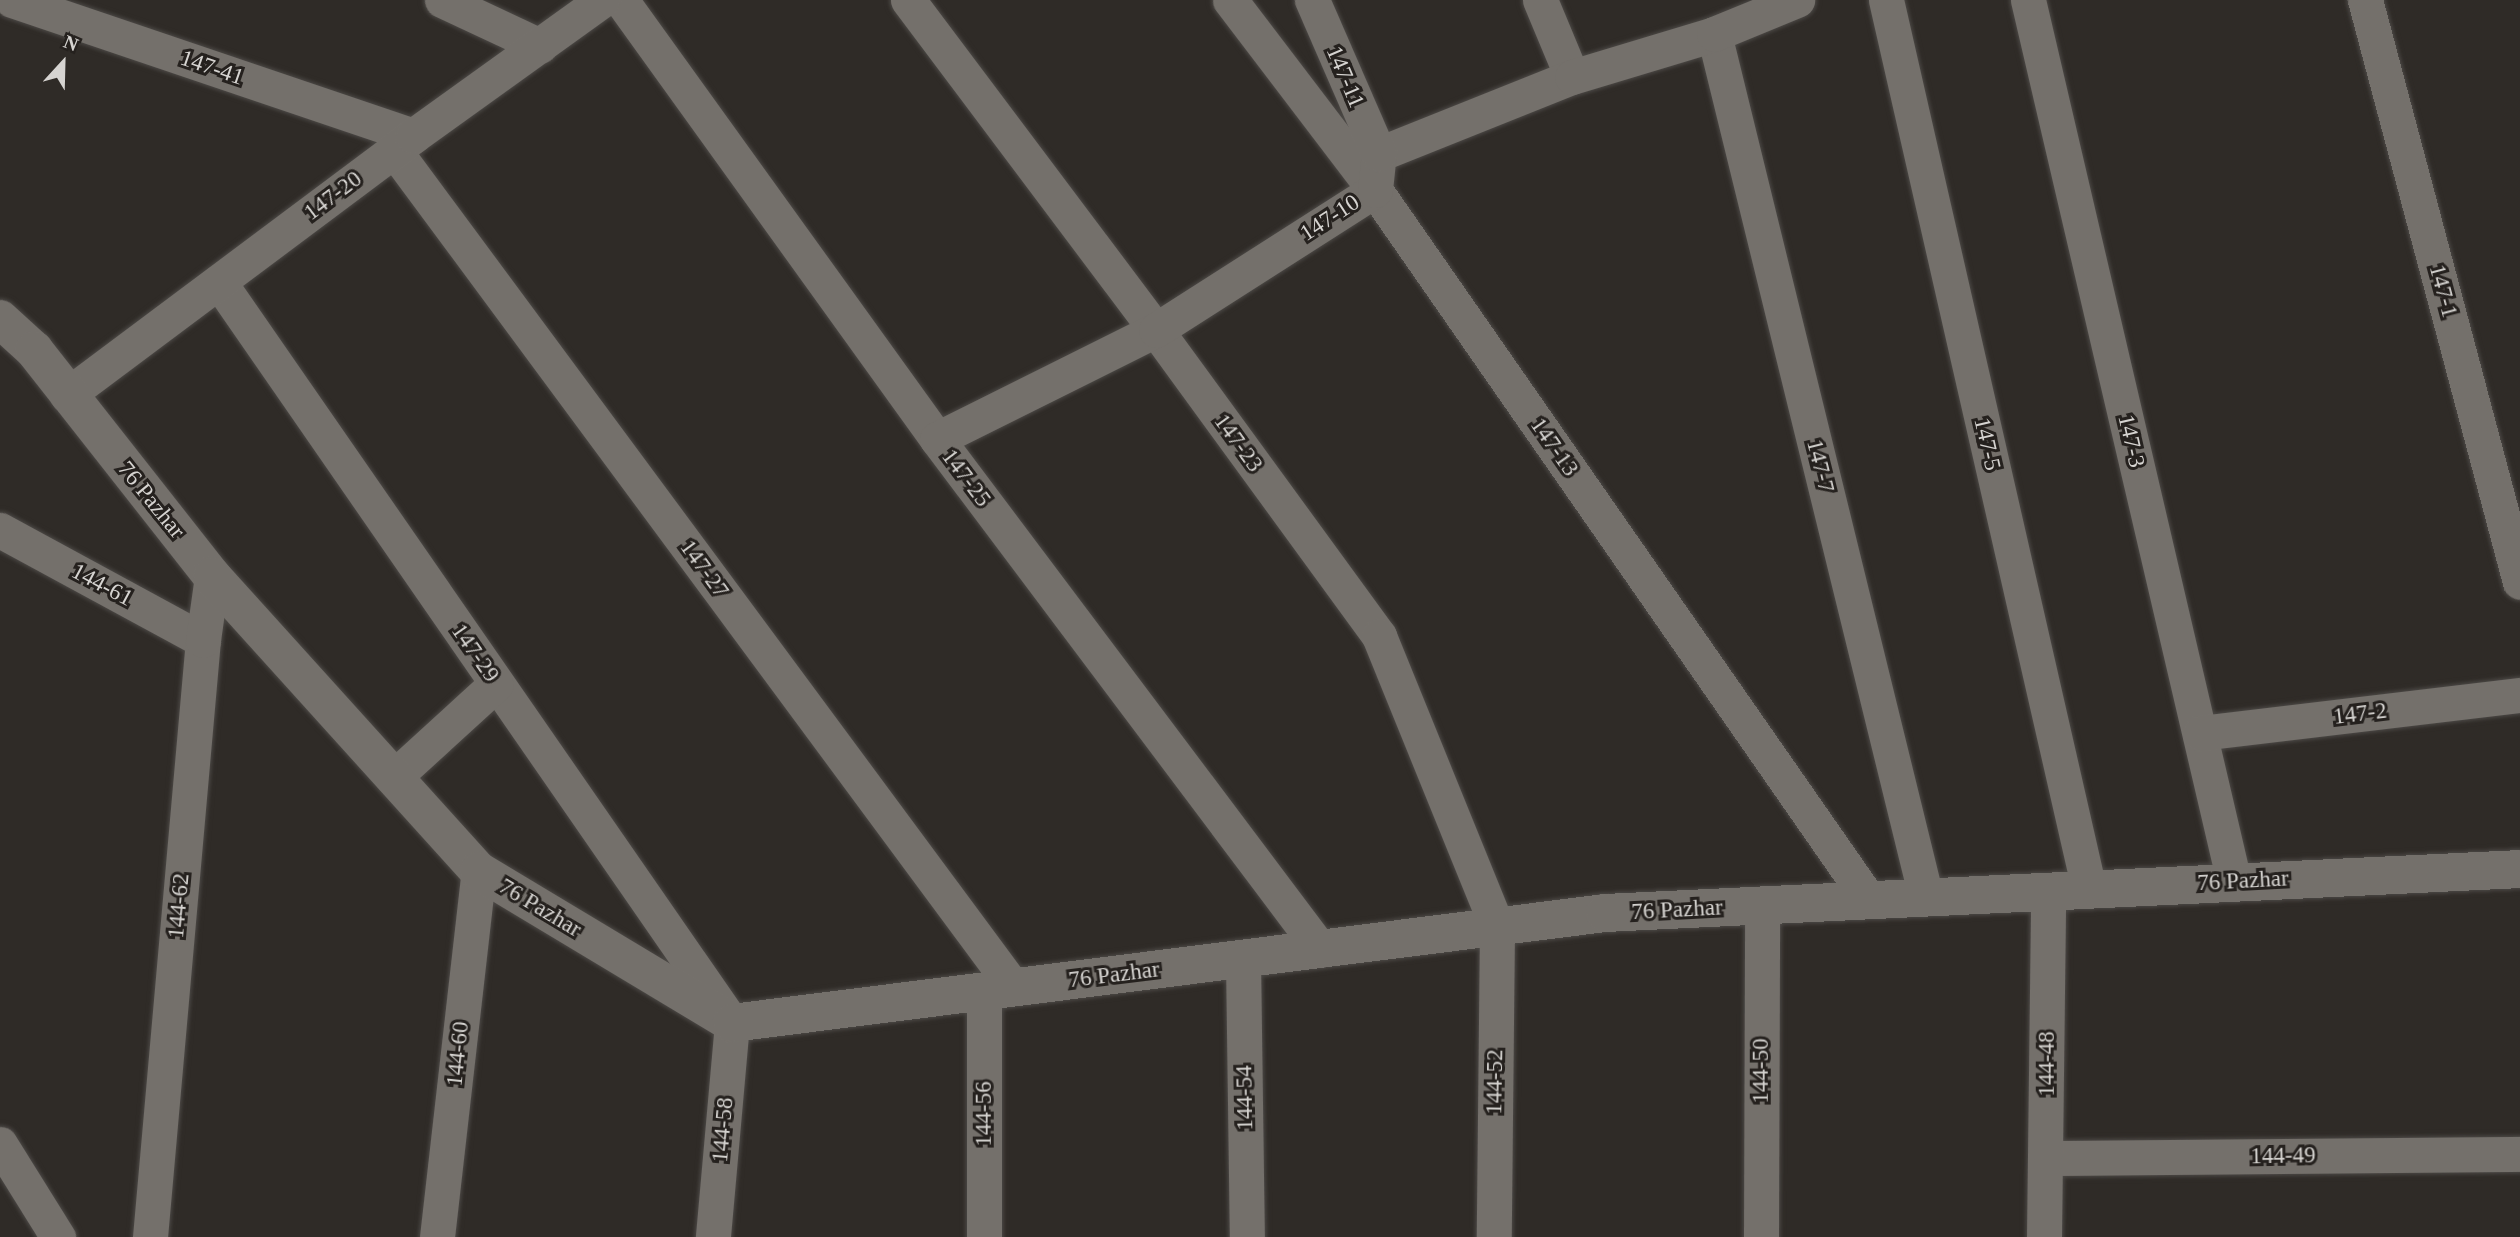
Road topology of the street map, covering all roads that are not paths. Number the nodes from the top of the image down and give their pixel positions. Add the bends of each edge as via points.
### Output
1 (12, 0) edge
2 (442, 0) edge
3 (602, 0) edge
4 (621, 0) edge
5 (908, 0) edge
6 (1230, 0) edge
7 (1312, 0) edge
8 (1541, 0) edge
9 (1797, 0) edge
10 (1886, 0) edge
11 (2028, 0) edge
12 (2365, 0) edge
13 (1714, 34) junction
14 (540, 46) junction
15 (1572, 77) junction
16 (403, 143) junction
17 (1379, 154) junction
18 (1375, 190) junction
19 (219, 282) junction
20 (0, 320) edge
21 (1156, 330) junction
22 (67, 395) junction
23 (937, 439) junction
24 (0, 530) edge
25 (212, 576) junction
26 (2520, 582) edge
27 (203, 640) junction
28 (496, 684) junction
29 (2520, 695) edge
30 (2200, 733) junction
31 (393, 778) junction
32 (2520, 869) edge
33 (479, 872) junction
34 (2234, 882) junction
35 (2089, 889) junction
36 (2048, 891) junction
37 (1926, 897) junction
38 (1869, 900) junction
39 (1762, 905) junction
40 (1497, 927) junction
41 (1321, 950) junction
42 (1243, 959) junction
43 (999, 990) junction
44 (732, 1023) junction
45 (0, 1144) edge
46 (2520, 1154) edge
47 (2046, 1158) junction
48 (58, 1237) edge
49 (150, 1237) edge
50 (437, 1237) edge
51 (713, 1237) edge
52 (985, 1237) edge
53 (1247, 1237) edge
54 (1494, 1237) edge
55 (1760, 1237) edge
56 (2044, 1237) edge

1 - 16 street, 147-41
2 - 14 street
3 - 14 street, 147-20
4 - 23 street, 147-25
5 - 21 street, 147-23
6 - 18 street, 147-13
7 - 17 street, 147-11
8 - 15 street
9 - 13 street
10 - 35 street, 147-5
11 - 30 street, 147-3
12 - 26 street, 147-1
13 - 15 street
13 - 37 street, 147-7
14 - 16 street, 147-20
15 - 17 street
16 - 19 street, 147-20
16 - 43 street, 147-27
17 - 18 street, 147-10
18 - 21 street, 147-10
18 - 38 street, 147-13
19 - 22 street, 147-20
19 - 28 street, 147-29
20 - 22 street, 76 Pazhar via 33,350
21 - 23 street, 147-10
21 - 40 street, 147-23 via 1379,636
22 - 25 street, 76 Pazhar
23 - 41 street, 147-25
24 - 27 street, 144-61
25 - 27 street, 144-62
25 - 31 street, 76 Pazhar
27 - 49 street, 144-62
28 - 31 street
28 - 44 street, 147-29
29 - 30 street, 147-2
30 - 34 street, 147-3
31 - 33 street, 76 Pazhar
32 - 34 street, 76 Pazhar
33 - 44 street, 76 Pazhar
33 - 50 street, 144-60
34 - 35 street, 76 Pazhar
35 - 36 street, 76 Pazhar
36 - 37 street, 76 Pazhar
36 - 47 street, 144-48
37 - 38 street, 76 Pazhar
38 - 39 street, 76 Pazhar
39 - 40 street, 76 Pazhar via 1605,913
39 - 55 street, 144-50
40 - 41 street, 76 Pazhar
40 - 54 street, 144-52
41 - 42 street, 76 Pazhar
42 - 43 street, 76 Pazhar
42 - 53 street, 144-54
43 - 44 street, 76 Pazhar
43 - 52 street, 144-56
44 - 51 street, 144-58
45 - 48 street
46 - 47 street, 144-49
47 - 56 street, 144-48

